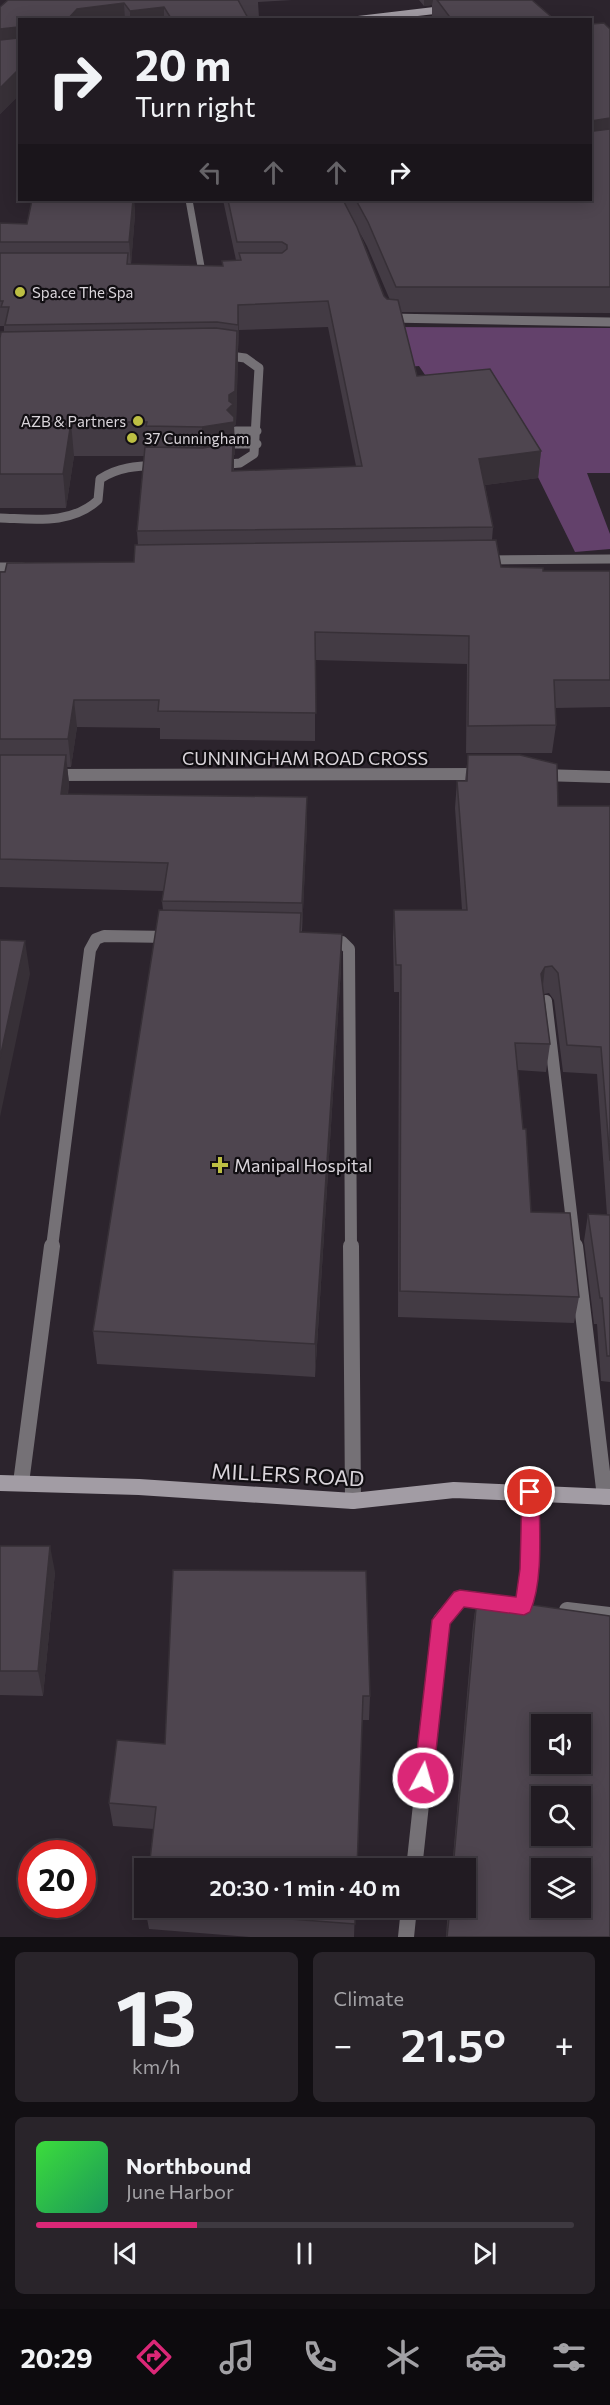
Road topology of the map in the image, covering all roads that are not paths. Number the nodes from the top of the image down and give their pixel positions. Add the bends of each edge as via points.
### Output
1 (457, 8) edge
2 (371, 18) edge
3 (189, 201) edge
4 (190, 272) edge
5 (202, 272) junction
6 (213, 272) edge
7 (386, 309) edge
8 (610, 322) edge
9 (218, 354) edge
10 (257, 430) junction
11 (236, 431) edge
12 (235, 444) edge
13 (257, 444) junction
14 (171, 465) edge
15 (206, 465) edge
16 (0, 518) edge
17 (610, 559) edge
18 (478, 560) edge
19 (36, 566) edge
20 (0, 567) edge
21 (489, 774) edge
22 (36, 775) edge
23 (524, 775) edge
24 (610, 777) edge
25 (185, 938) edge
26 (312, 939) edge
27 (546, 1000) edge
28 (0, 1483) edge
29 (21, 1483) junction
30 (530, 1492) junction
31 (607, 1497) edge
32 (352, 1501) junction
33 (524, 1606) junction
34 (610, 1615) edge
35 (415, 1858) edge
36 (408, 1918) edge
37 (406, 1937) edge

1 - 2 street
3 - 5 street
4 - 5 street
5 - 6 street
7 - 8 street via 390,319
9 - 10 street via 245,358 260,368
10 - 11 street
10 - 13 street
12 - 13 street
13 - 15 street via 254,454 240,463
14 - 16 street via 127,467 108,473 100,479 98,500 75,515
17 - 18 street
19 - 20 street
21 - 22 street, CUNNINGHAM ROAD CROSS
23 - 24 street
25 - 29 street via 104,936 96,939 90,950
26 - 32 street via 335,940 349,949
27 - 31 street
28 - 29 street, MILLERS ROAD
29 - 32 street, MILLERS ROAD
30 - 31 street, MILLERS ROAD
30 - 32 street, MILLERS ROAD via 454,1490
30 - 33 street via 529,1569
33 - 34 street
33 - 35 street via 460,1598 441,1620
36 - 37 street

